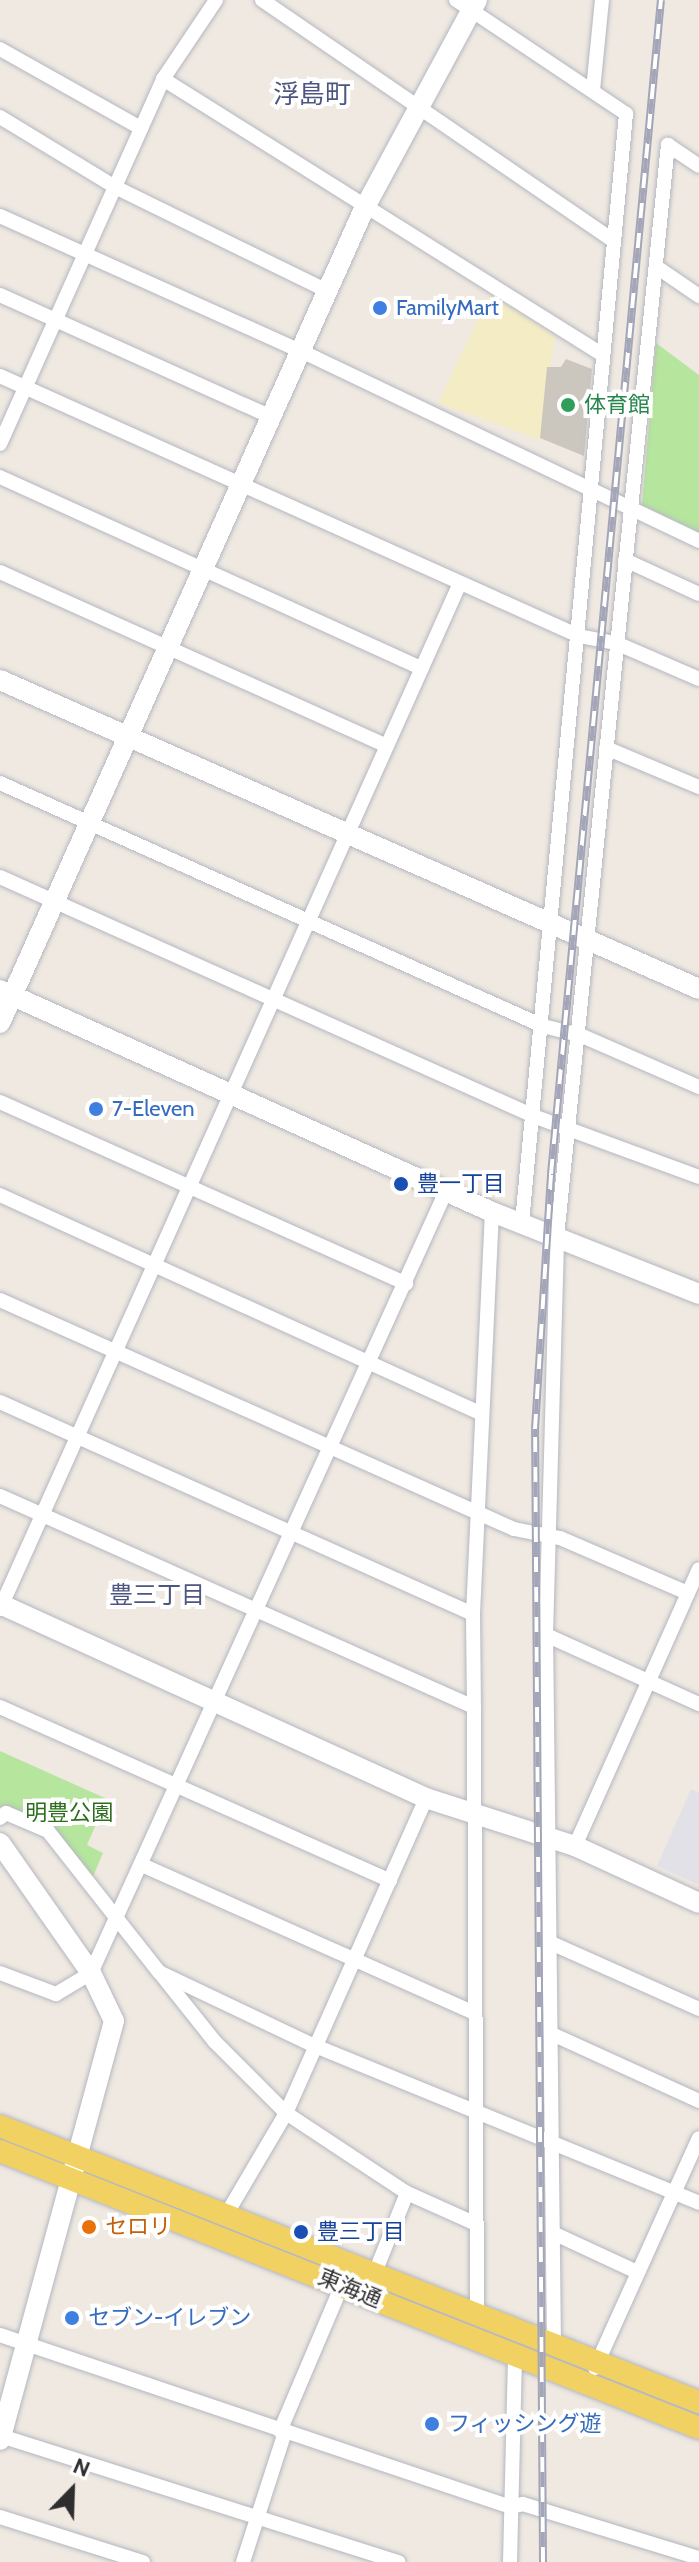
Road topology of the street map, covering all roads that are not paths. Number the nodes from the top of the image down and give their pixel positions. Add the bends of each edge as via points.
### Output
1 (216, 0) edge
2 (262, 0) edge
3 (602, 0) edge
4 (468, 3) edge
5 (0, 49) edge
6 (163, 79) junction
7 (593, 90) junction
8 (416, 104) junction
9 (0, 117) edge
10 (141, 128) junction
11 (699, 166) edge
12 (115, 187) junction
13 (364, 209) junction
14 (0, 216) edge
15 (613, 240) junction
16 (85, 255) junction
17 (658, 268) junction
18 (327, 291) junction
19 (0, 295) edge
20 (699, 296) edge
21 (56, 320) junction
22 (301, 351) junction
23 (603, 355) junction
24 (0, 376) edge
25 (25, 388) junction
26 (271, 417) junction
27 (0, 444) edge
28 (0, 477) edge
29 (241, 484) junction
30 (592, 490) junction
31 (631, 509) junction
32 (699, 541) edge
33 (625, 560) junction
34 (203, 569) junction
35 (0, 572) edge
36 (460, 583) junction
37 (699, 594) edge
38 (579, 636) junction
39 (616, 643) junction
40 (168, 647) junction
41 (422, 668) junction
42 (699, 679) edge
43 (0, 680) edge
44 (127, 738) junction
45 (387, 746) junction
46 (606, 748) junction
47 (0, 783) edge
48 (699, 787) edge
49 (90, 822) junction
50 (347, 836) junction
51 (0, 877) edge
52 (55, 900) junction
53 (308, 922) junction
54 (552, 927) junction
55 (588, 941) junction
56 (699, 989) edge
57 (6, 993) edge
58 (274, 999) junction
59 (0, 1023) edge
60 (543, 1026) junction
61 (580, 1035) junction
62 (699, 1087) edge
63 (231, 1094) junction
64 (0, 1102) edge
65 (536, 1117) junction
66 (567, 1126) junction
67 (699, 1177) edge
68 (189, 1187) junction
69 (446, 1191) junction
70 (0, 1195) edge
71 (492, 1212) junction
72 (522, 1223) junction
73 (557, 1237) junction
74 (154, 1265) junction
75 (406, 1284) junction
76 (699, 1294) edge
77 (0, 1300) edge
78 (115, 1352) junction
79 (370, 1362) junction
80 (0, 1402) edge
81 (478, 1412) junction
82 (77, 1437) junction
83 (331, 1449) junction
84 (0, 1496) edge
85 (474, 1512) junction
86 (42, 1515) junction
87 (291, 1534) junction
88 (547, 1534) junction
89 (699, 1569) edge
90 (688, 1593) junction
91 (1, 1606) edge
92 (255, 1610) junction
93 (473, 1614) junction
94 (546, 1635) junction
95 (649, 1681) junction
96 (216, 1702) junction
97 (699, 1704) edge
98 (0, 1707) edge
99 (474, 1707) junction
100 (178, 1787) junction
101 (426, 1798) junction
102 (472, 1815) junction
103 (0, 1818) edge
104 (549, 1841) junction
105 (575, 1846) junction
106 (4, 1856) edge
107 (142, 1865) junction
108 (390, 1881) junction
109 (699, 1903) edge
110 (117, 1923) junction
111 (551, 1943) junction
112 (353, 1961) junction
113 (159, 1972) junction
114 (0, 1973) edge
115 (91, 1973) junction
116 (699, 2009) edge
117 (474, 2013) junction
118 (552, 2034) junction
119 (315, 2046) junction
120 (699, 2101) edge
121 (472, 2111) junction
122 (286, 2113) junction
123 (0, 2126) edge
124 (699, 2138) edge
125 (553, 2140) junction
126 (0, 2151) edge
127 (74, 2167) junction
128 (673, 2192) junction
129 (407, 2193) junction
130 (699, 2203) edge
131 (226, 2215) junction
132 (474, 2223) junction
133 (553, 2233) junction
134 (637, 2272) junction
135 (374, 2275) junction
136 (342, 2285) junction
137 (477, 2314) junction
138 (0, 2335) edge
139 (554, 2346) junction
140 (25, 2348) junction
141 (515, 2353) junction
142 (593, 2372) junction
143 (699, 2402) edge
144 (691, 2424) edge
145 (282, 2431) junction
146 (1, 2438) edge
147 (511, 2507) junction
148 (0, 2517) edge
149 (257, 2517) junction
150 (699, 2558) edge
151 (143, 2562) edge
152 (243, 2562) edge
153 (398, 2562) edge
154 (510, 2562) edge

1 - 6 street
2 - 8 street
3 - 7 street
4 - 7 street
4 - 8 street
5 - 10 street
6 - 10 street
6 - 13 street
7 - 15 street via 626,114
8 - 13 street
8 - 15 street
9 - 12 street
10 - 12 street
11 - 17 street via 668,145
12 - 16 street
12 - 18 street
13 - 18 street
13 - 23 street
14 - 16 street
15 - 23 street
16 - 21 street
16 - 22 street
17 - 20 street
17 - 31 street
18 - 22 street
19 - 21 street
21 - 25 street
21 - 26 street
22 - 26 street
22 - 30 street
23 - 30 street
24 - 25 street
25 - 27 street
25 - 29 street
26 - 29 street
28 - 34 street
29 - 34 street
29 - 36 street
30 - 31 street
30 - 38 street
31 - 32 street
31 - 33 street
33 - 37 street
33 - 39 street
34 - 40 street
34 - 41 street
35 - 40 street
36 - 38 street
36 - 41 street
38 - 39 street
38 - 54 street
39 - 42 street
39 - 46 street
40 - 44 street
40 - 45 street
41 - 45 street
43 - 44 street
44 - 49 street
44 - 50 street
45 - 50 street
46 - 48 street
46 - 55 street
47 - 49 street
49 - 52 street
49 - 53 street
50 - 53 street
50 - 54 street
51 - 52 street
52 - 57 street
52 - 58 street
53 - 58 street
53 - 60 street
54 - 55 street
54 - 60 street
55 - 56 street
55 - 61 street
57 - 59 street
57 - 63 street
58 - 63 street
58 - 65 street
60 - 61 street
60 - 65 street
61 - 62 street
61 - 66 street
63 - 68 street
63 - 69 street
64 - 68 street
65 - 66 street
65 - 72 street
66 - 67 street
66 - 73 street
68 - 74 street
68 - 75 street
69 - 71 street
69 - 75 street
70 - 74 street
71 - 72 street
71 - 81 street
72 - 73 street
73 - 76 street
73 - 88 street
74 - 78 street
74 - 79 street
75 - 79 street
77 - 78 street
78 - 82 street
78 - 83 street
79 - 81 street
79 - 83 street
80 - 82 street
81 - 85 street
82 - 86 street
82 - 87 street
83 - 85 street
83 - 87 street
84 - 86 street
85 - 88 street via 514,1529
85 - 93 street
86 - 91 street
86 - 92 street
87 - 92 street
87 - 93 street
88 - 90 street
88 - 94 street
89 - 90 street
90 - 95 street
91 - 96 street
92 - 96 street
92 - 99 street
93 - 99 street
94 - 95 street
94 - 104 street
95 - 97 street
95 - 105 street
96 - 100 street
96 - 101 street
98 - 100 street
99 - 102 street
100 - 107 street
100 - 108 street
101 - 102 street
101 - 108 street
102 - 104 street
102 - 117 street
103 - 110 street via 6,1813 48,1831
104 - 105 street
104 - 111 street
105 - 109 street
106 - 115 street
107 - 110 street
107 - 112 street
108 - 112 street
110 - 113 street
110 - 115 street
111 - 116 street
111 - 118 street
112 - 117 street
112 - 119 street
113 - 119 street
113 - 122 street via 215,2042
114 - 115 street via 56,1994
115 - 127 street via 114,2021
117 - 121 street
118 - 120 street
118 - 125 street
119 - 121 street
119 - 122 street
121 - 125 street
121 - 132 street
122 - 129 street
122 - 131 street
123 - 127 main road, 東海通
124 - 128 street
125 - 128 street
125 - 133 street
126 - 127 main road, 東海通
127 - 131 main road, 東海通
127 - 136 main road, 東海通
127 - 140 street
128 - 130 street
128 - 134 street
129 - 132 street
129 - 135 street
131 - 135 main road, 東海通
132 - 137 street
133 - 134 street
133 - 139 street
134 - 142 street
135 - 137 main road, 東海通
136 - 141 main road, 東海通
136 - 145 street
137 - 139 main road, 東海通
138 - 140 street
139 - 142 main road, 東海通
140 - 145 street
140 - 146 street
141 - 142 main road, 東海通
141 - 147 street
142 - 143 main road, 東海通
142 - 144 main road, 東海通
145 - 147 street
145 - 149 street
146 - 149 street
147 - 150 street via 523,2504
147 - 154 street
148 - 151 street
149 - 152 street
149 - 153 street

